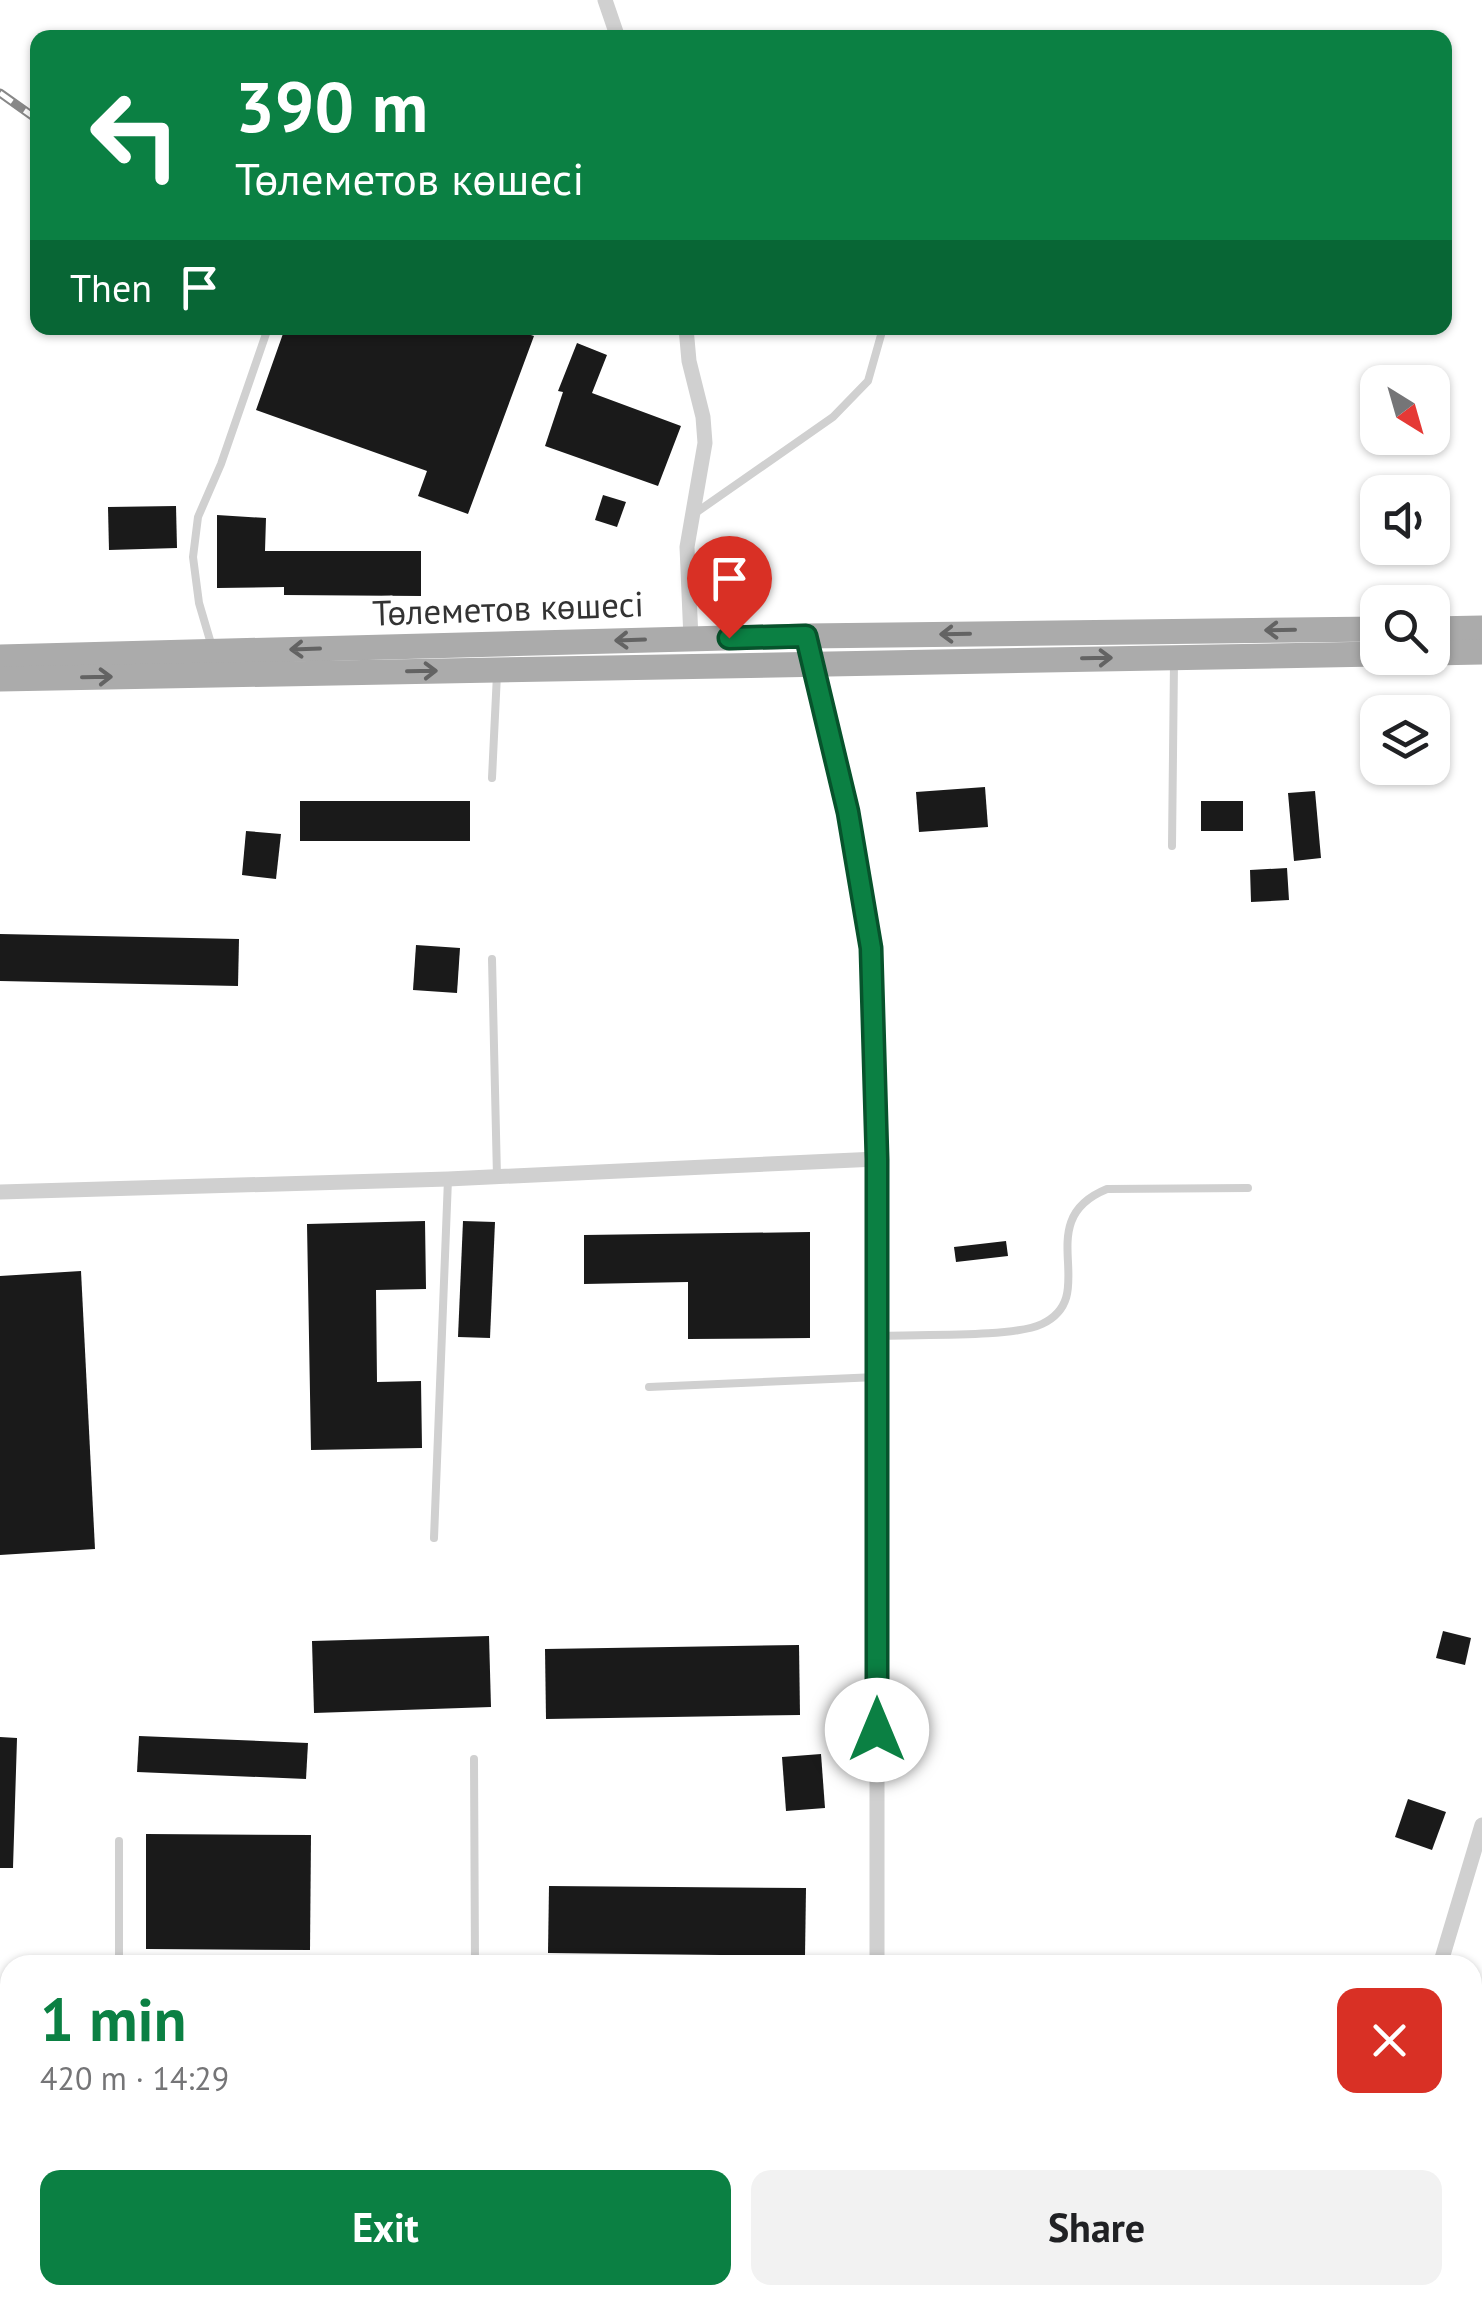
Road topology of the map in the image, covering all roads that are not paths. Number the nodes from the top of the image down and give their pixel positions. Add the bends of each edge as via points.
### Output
1 (605, 0) edge
2 (616, 30) edge
3 (266, 335) edge
4 (687, 335) edge
5 (882, 335) edge
6 (691, 516) junction
7 (1450, 628) edge
8 (1482, 628) edge
9 (1360, 629) edge
10 (806, 636) junction
11 (691, 639) junction
12 (214, 652) junction
13 (1482, 652) edge
14 (1450, 653) edge
15 (1360, 654) edge
16 (0, 656) edge
17 (1174, 657) junction
18 (812, 663) junction
19 (497, 669) junction
20 (0, 679) edge
21 (492, 778) dead end
22 (1172, 846) dead end
23 (492, 959) dead end
24 (877, 1159) junction
25 (497, 1177) junction
26 (448, 1179) junction
27 (1248, 1188) dead end
28 (0, 1192) edge
29 (877, 1336) junction
30 (877, 1377) junction
31 (650, 1387) dead end
32 (434, 1538) dead end
33 (474, 1759) dead end
34 (1482, 1825) edge
35 (119, 1840) dead end
36 (1464, 1892) junction
37 (1482, 1896) edge
38 (120, 1955) edge
39 (475, 1955) edge
40 (877, 1955) edge
41 (1443, 1955) edge

1 - 2 street
3 - 12 lane via 198,517 192,557
4 - 6 street via 705,443
5 - 6 lane via 868,381 833,416
6 - 11 street
7 - 8 main road
9 -> 10 main road, Төлеметов көшесі
10 - 11 main road, Төлеметов көшесі
10 - 18 street
11 -> 12 main road, Төлеметов көшесі
12 - 16 main road, Төлеметов көшесі
13 - 14 main road
15 - 17 main road, Төлеметов көшесі
18 -> 17 main road, Төлеметов көшесі
17 - 22 lane
18 - 19 main road, Төлеметов көшесі
18 - 24 street via 848,812 871,948
20 -> 19 main road, Төлеметов көшесі
19 - 21 lane
23 - 25 lane
24 - 25 street
24 - 29 street
25 - 26 street
26 - 28 street
26 - 32 lane
27 - 29 lane via 1107,1189 1076,1209 1066,1231 1070,1288 1060,1311 1043,1324 1018,1331
29 - 30 street
30 - 31 lane
30 - 40 street
33 - 39 lane
34 - 36 street
35 - 38 lane
36 - 37 street
36 - 41 street

